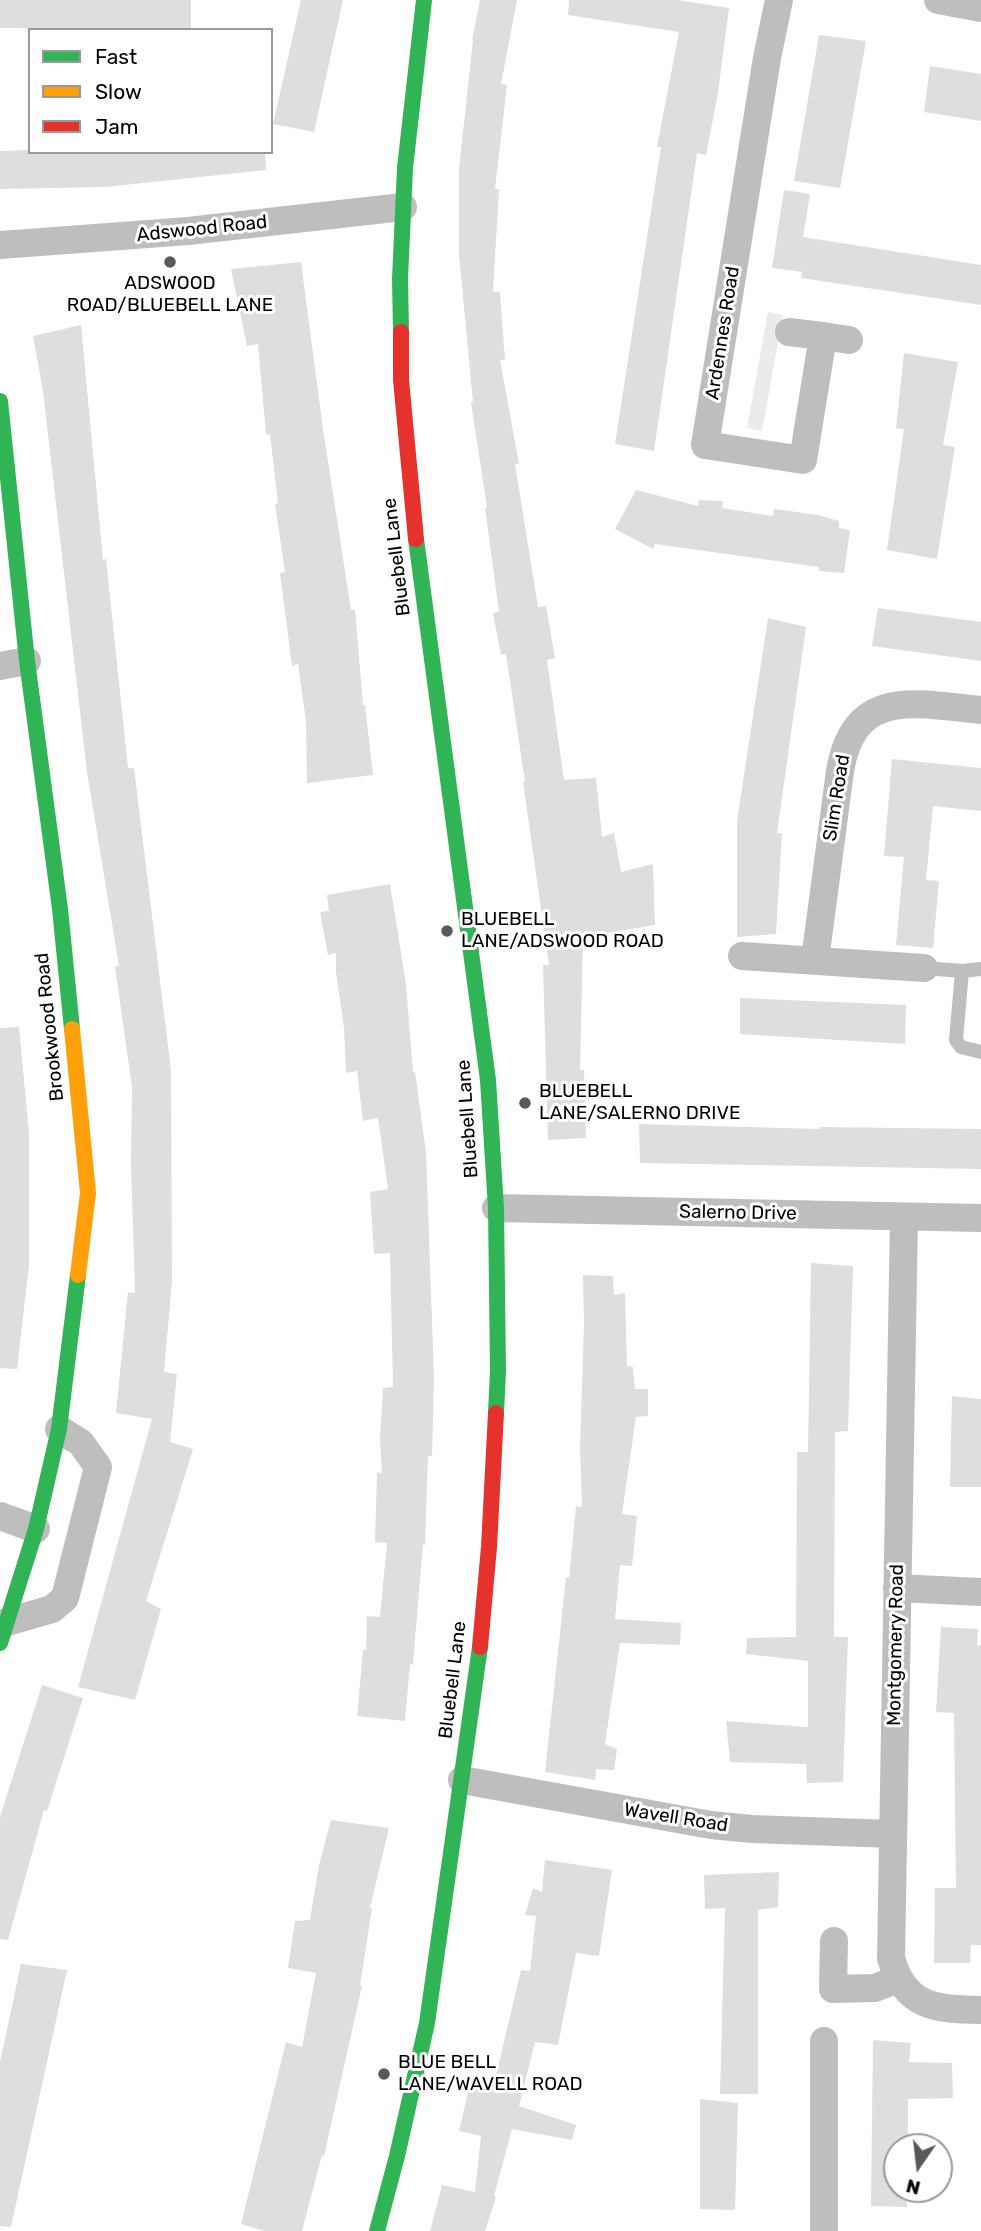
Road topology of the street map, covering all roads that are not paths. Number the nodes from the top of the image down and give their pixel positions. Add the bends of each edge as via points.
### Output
1 (424, 0) edge
2 (779, 0) edge
3 (938, 0) edge
4 (973, 4) edge
5 (403, 207) junction
6 (0, 245) edge
7 (789, 332) dead end
8 (0, 401) edge
9 (14, 663) edge
10 (981, 710) edge
11 (742, 956) dead end
12 (815, 960) junction
13 (924, 968) joint
14 (981, 969) edge
15 (962, 971) junction
16 (981, 1052) edge
17 (496, 1208) junction
18 (904, 1217) junction
19 (981, 1218) edge
20 (59, 1429) junction
21 (0, 1516) edge
22 (36, 1529) junction
23 (897, 1588) junction
24 (981, 1592) edge
25 (3, 1632) edge
26 (461, 1780) junction
27 (892, 1834) junction
28 (834, 1941) dead end
29 (898, 1979) junction
30 (981, 2010) edge
31 (824, 2041) dead end
32 (377, 2231) edge
33 (824, 2231) edge

1 - 5 street, Bluebell Lane
2 - 7 street, Ardennes Road via 705,445 803,460 836,338
3 - 4 street
5 - 6 street, Adswood Road via 188,231
5 - 17 street, Bluebell Lane via 400,337 407,450 488,1080
8 - 9 street, Brookwood Road
9 - 20 street, Brookwood Road via 60,909 88,1193
10 - 12 street, Slim Road via 893,705 872,713 849,736 840,771
11 - 12 street
12 - 13 street
13 - 15 lane
14 - 15 lane
15 - 16 lane via 956,1040 961,1047
17 - 18 street, Salerno Drive
17 - 26 street, Bluebell Lane via 496,1426 489,1547
18 - 19 street, Salerno Drive
18 - 23 street, Montgomery Road
20 - 22 street, Brookwood Road
20 - 25 street via 81,1443 98,1467 65,1598
21 - 22 street
22 - 25 street, Brookwood Road
23 - 24 street
23 - 27 street, Montgomery Road
26 - 27 street, Wavell Road via 710,1825
26 - 32 street, Bluebell Lane via 427,2023
27 - 29 street, Montgomery Road via 890,1946
28 - 29 street via 833,1989 875,1988
29 - 30 street via 929,2005
31 - 33 street

